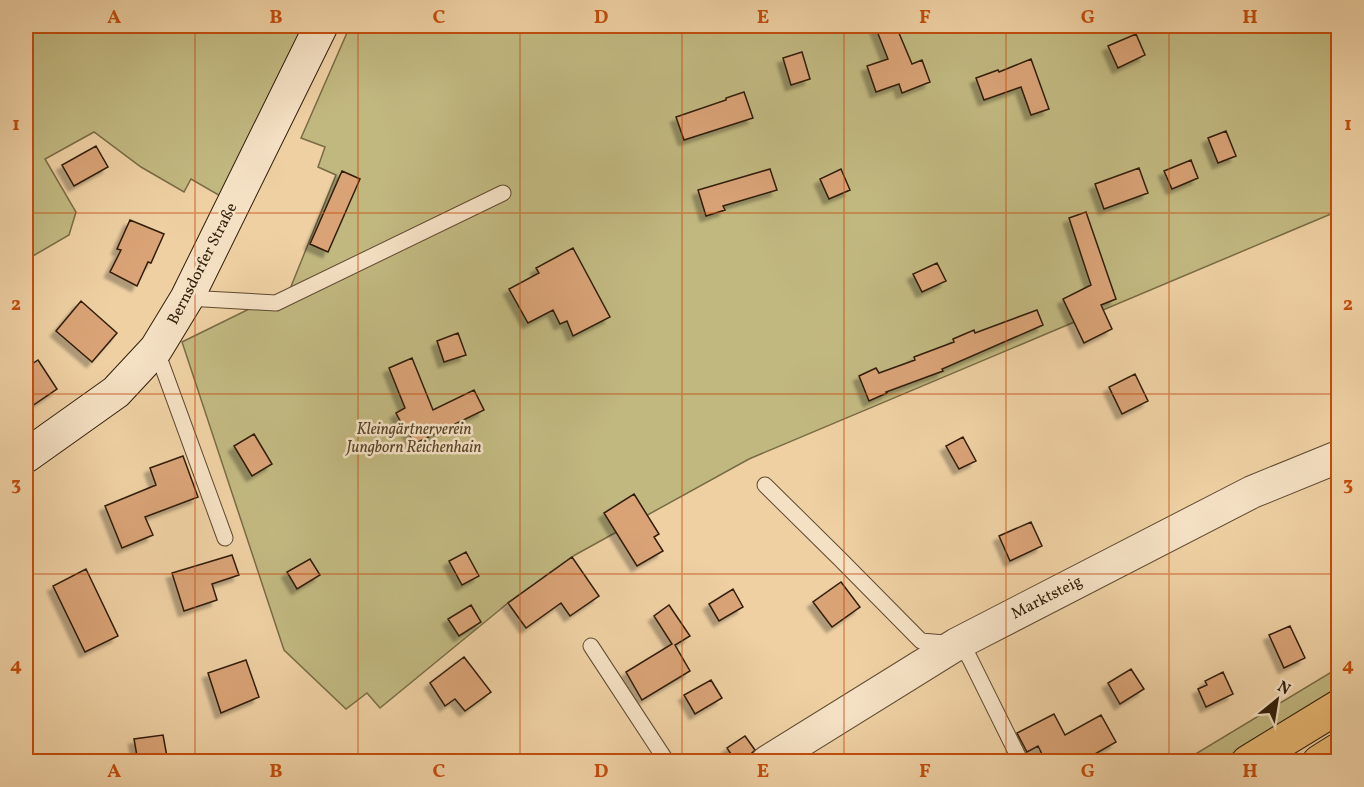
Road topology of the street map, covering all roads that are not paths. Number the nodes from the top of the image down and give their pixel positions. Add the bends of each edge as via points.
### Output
1 (321, 26) edge
2 (503, 193) dead end
3 (187, 298) junction
4 (156, 349) junction
5 (26, 456) edge
6 (1338, 457) edge
7 (765, 485) dead end
8 (225, 538) dead end
9 (957, 644) junction
10 (591, 646) dead end
11 (1338, 707) edge
12 (1338, 750) edge
13 (667, 762) edge
14 (767, 762) edge
15 (1021, 762) edge
16 (1248, 762) edge
17 (1318, 762) edge

1 - 3 street, Bernsdorfer Straße
2 - 3 lane via 276,303
3 - 4 street, Bernsdorfer Straße
4 - 5 street, Bernsdorfer Straße via 116,392
4 - 8 lane
6 - 9 street, Marktsteig via 1252,492
7 - 9 lane via 921,641
9 - 14 street, Marktsteig
9 - 15 lane via 969,657
10 - 13 lane
11 - 16 main road
12 - 17 main road

